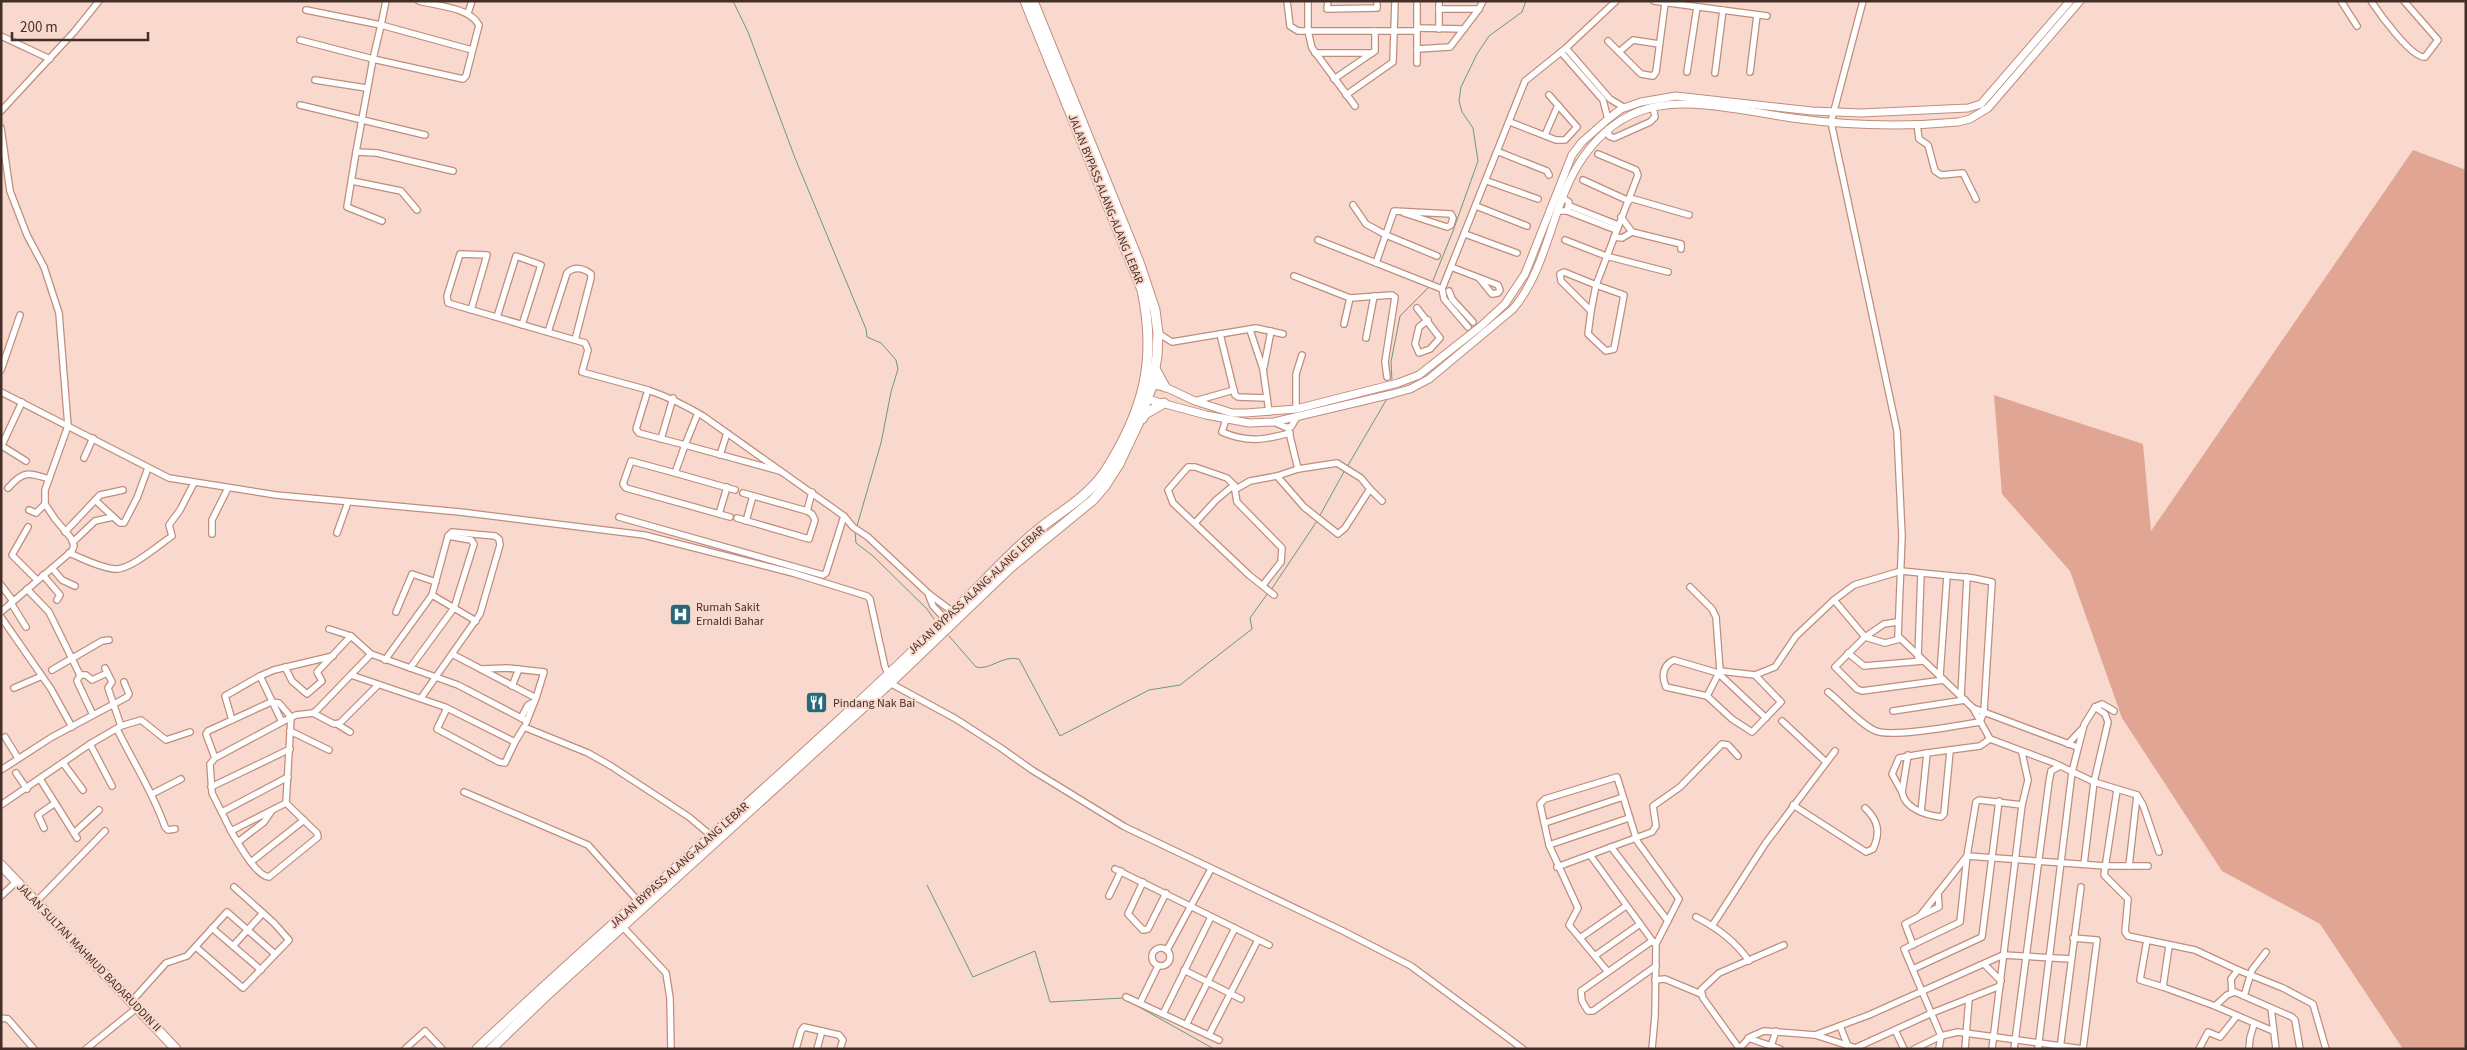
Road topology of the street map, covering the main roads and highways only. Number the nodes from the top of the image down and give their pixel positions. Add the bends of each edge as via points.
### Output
1 (1025, 1) edge
2 (1033, 1) edge
3 (1155, 368) junction
4 (1148, 385) junction
5 (1167, 389) road end
6 (1144, 398) junction
7 (1166, 403) road end
8 (1138, 424) junction
9 (943, 627) junction
10 (714, 838) junction
11 (2, 867) edge
12 (176, 1049) edge
13 (477, 1049) edge
14 (491, 1049) edge

1 - 4 highway, JALAN BYPASS ALANG-ALANG LEBAR via 1142,290 1150,330
2 - 3 highway, JALAN BYPASS ALANG-ALANG LEBAR via 1139,262 1155,310 1158,334
3 - 4 highway, JALAN BYPASS ALANG-ALANG LEBAR
3 - 5 highway
4 - 6 highway, JALAN BYPASS ALANG-ALANG LEBAR
6 - 8 highway, JALAN BYPASS ALANG-ALANG LEBAR
6 - 9 highway, JALAN BYPASS ALANG-ALANG LEBAR via 1122,442 1093,487 1039,529 953,612
7 - 8 highway via 1146,414
8 - 9 highway, JALAN BYPASS ALANG-ALANG LEBAR via 1114,471 1092,500
9 - 10 highway, JALAN BYPASS ALANG-ALANG LEBAR via 888,673
9 - 10 highway, JALAN BYPASS ALANG-ALANG LEBAR via 890,683
10 - 13 highway, JALAN BYPASS ALANG-ALANG LEBAR via 541,988
10 - 14 highway, JALAN BYPASS ALANG-ALANG LEBAR
11 - 12 highway, JALAN SULTAN MAHMUD BADARUDDIN II

